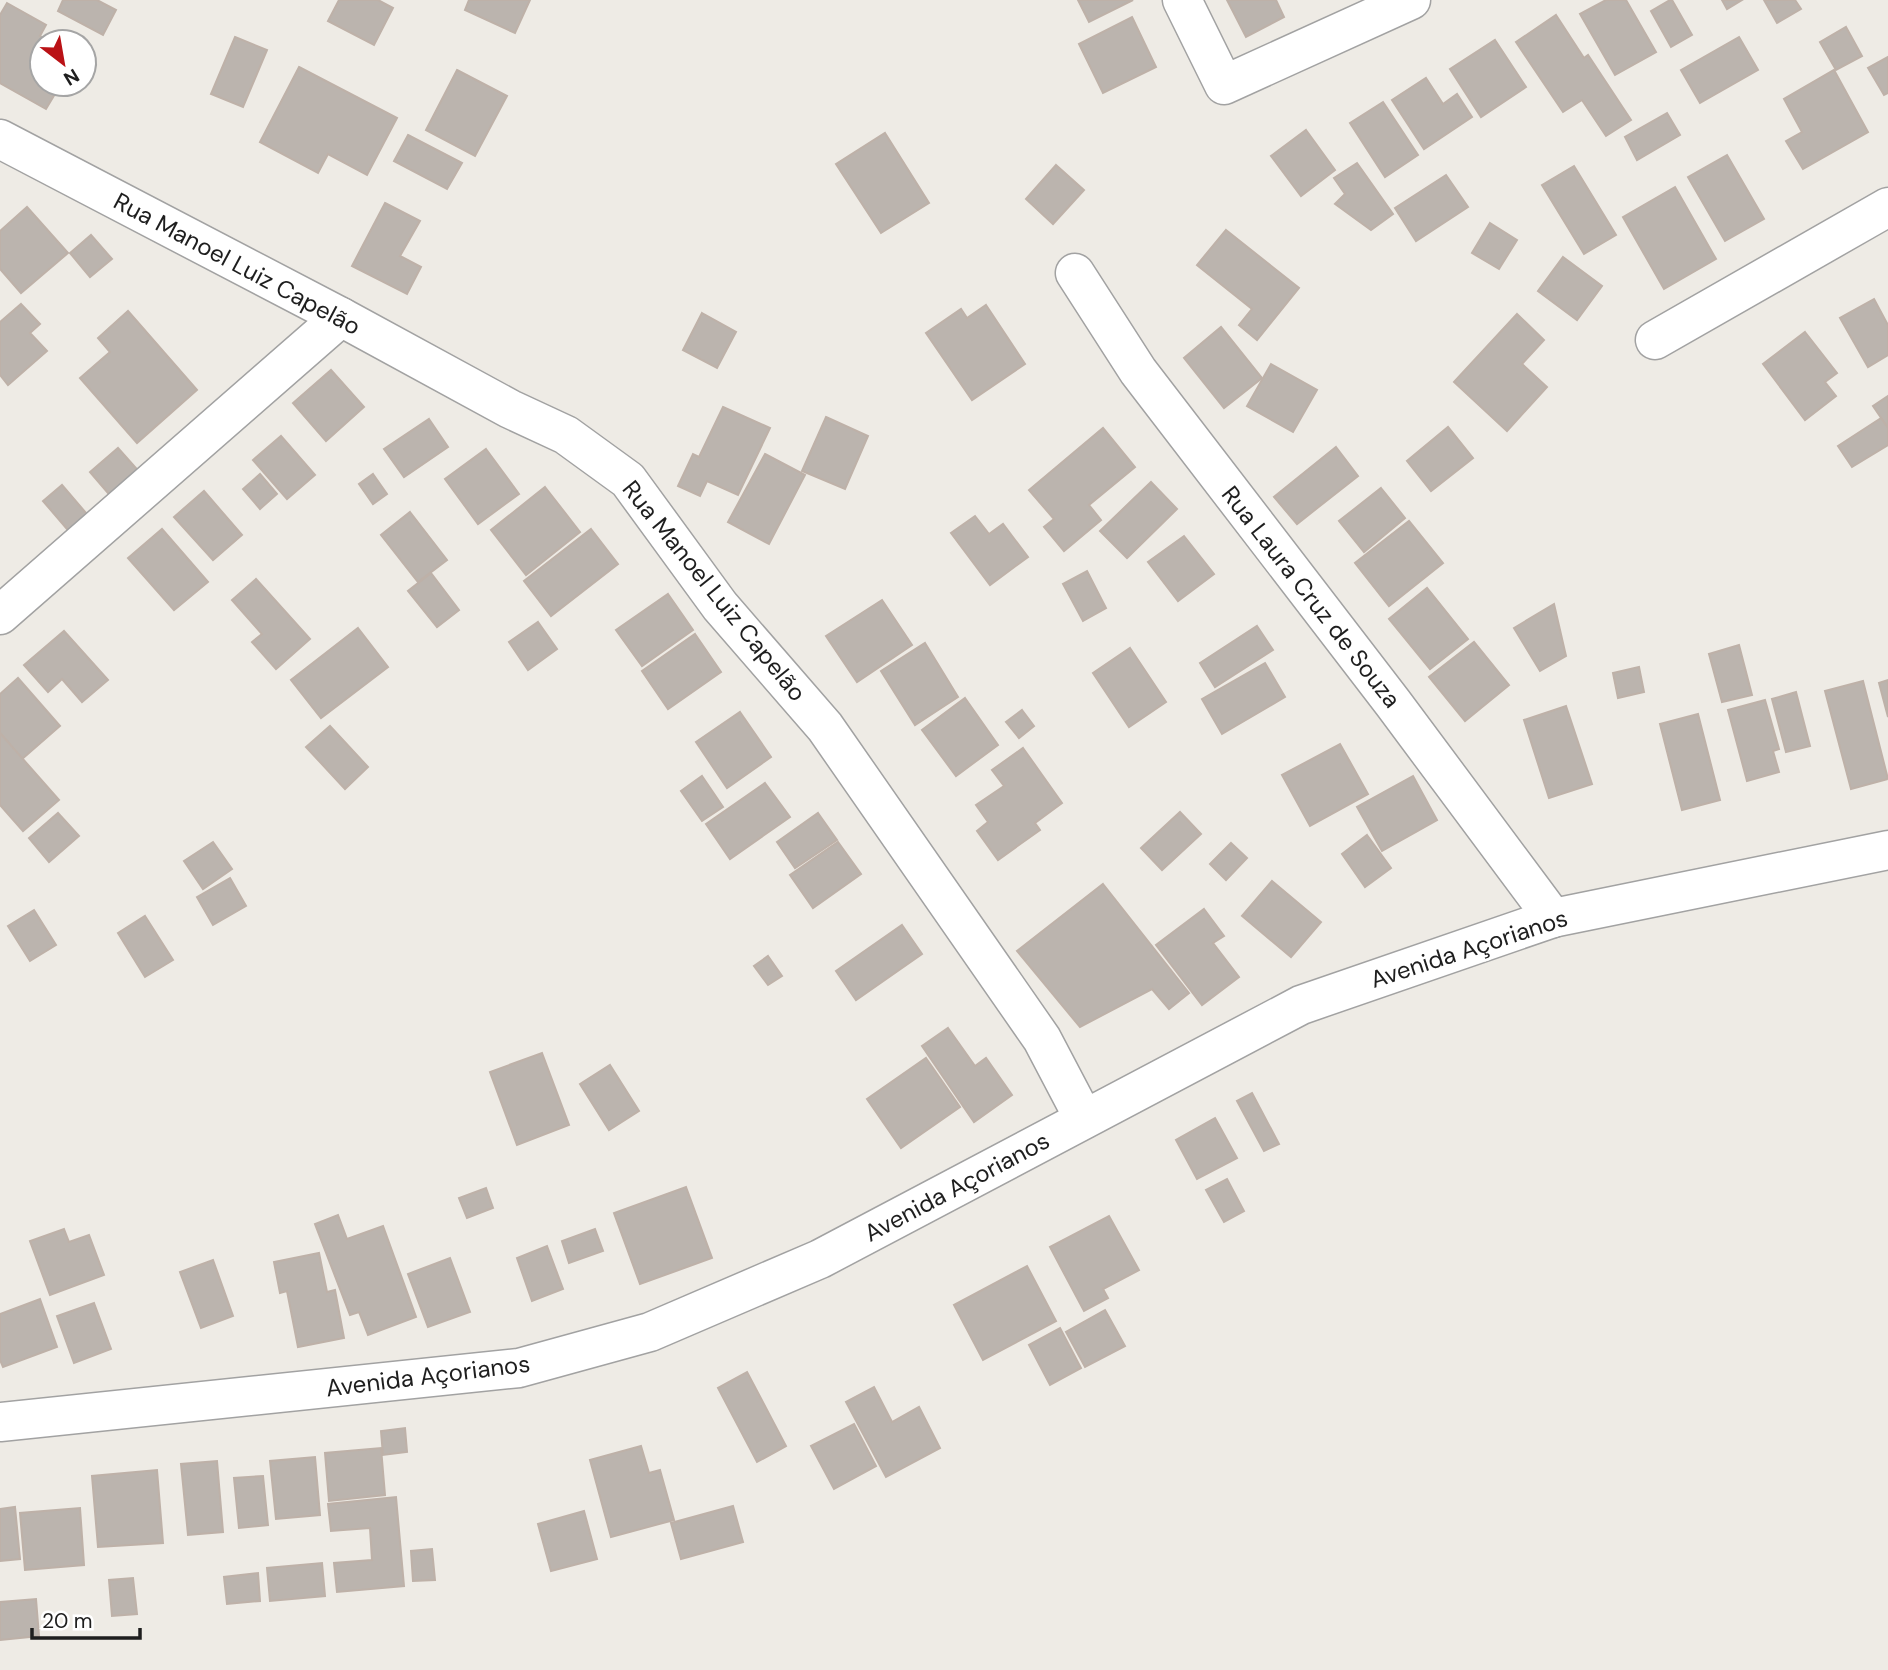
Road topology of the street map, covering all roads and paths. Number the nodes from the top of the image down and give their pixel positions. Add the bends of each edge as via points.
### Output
1 (1182, 0) edge
2 (1411, 0) edge
3 (0, 139) edge
4 (1888, 207) edge
5 (1074, 273) dead end
6 (341, 317) junction
7 (1655, 340) dead end
8 (0, 615) edge
9 (1888, 850) edge
10 (1553, 918) junction
11 (1084, 1119) junction
12 (0, 1422) edge

1 - 2 street via 1224,85
3 - 6 street, Rua Manoel Luiz Capelão
4 - 7 street
5 - 10 street, Rua Laura Cruz de Souza via 1138,371
6 - 8 street
6 - 11 street, Rua Manoel Luiz Capelão via 566,435 628,480 720,606 825,727 1042,1039
9 - 10 street, Avenida Açorianos
10 - 11 street, Avenida Açorianos via 1301,1005
11 - 12 street, Avenida Açorianos via 820,1259 637,1336 519,1368

